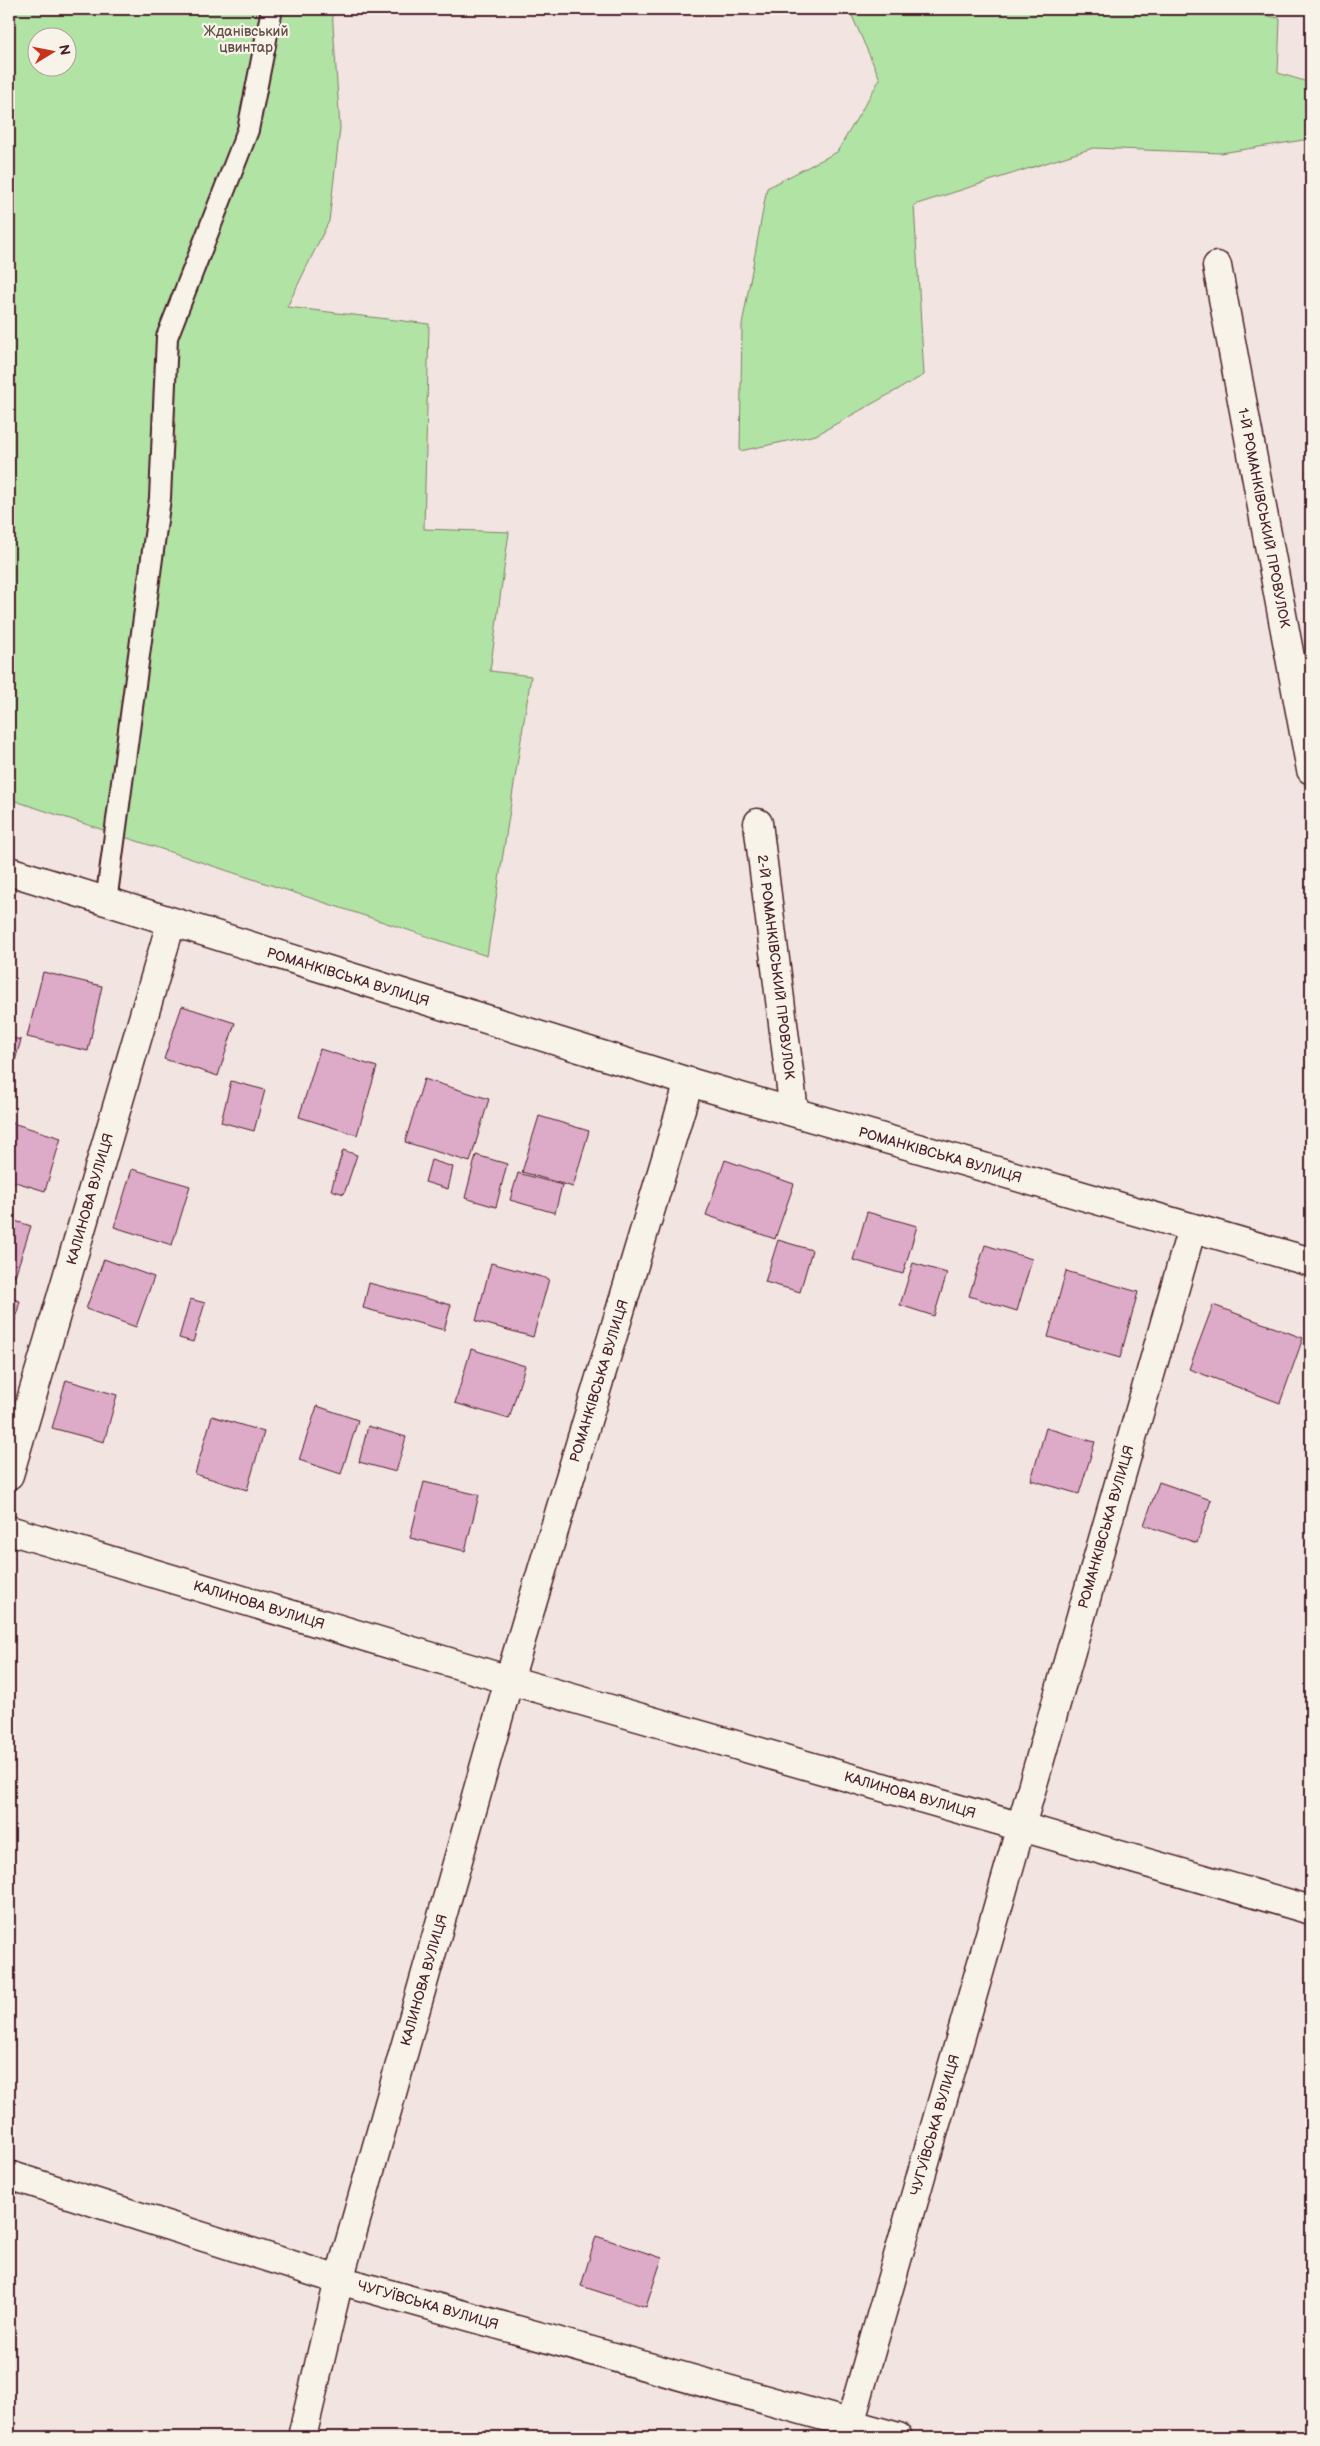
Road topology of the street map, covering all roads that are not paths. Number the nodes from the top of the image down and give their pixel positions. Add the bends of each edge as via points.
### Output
1 (272, 9) edge
2 (1217, 266) dead end
3 (1311, 770) edge
4 (758, 823) dead end
5 (9, 871) edge
6 (106, 902) junction
7 (171, 923) junction
8 (689, 1082) junction
9 (794, 1112) junction
10 (1192, 1228) junction
11 (1311, 1262) edge
12 (9, 1475) edge
13 (9, 1530) edge
14 (508, 1680) junction
15 (1021, 1827) junction
16 (1311, 1910) edge
17 (9, 2175) edge
18 (339, 2280) junction
19 (850, 2424) junction
20 (302, 2437) edge
21 (898, 2437) edge

1 - 6 lane via 248,130 167,337 160,498
2 - 3 street, 1-Й РОМАНКІВСЬКИЙ ПРОВУЛОК
4 - 9 street, 2-Й РОМАНКІВСЬКИЙ ПРОВУЛОК
5 - 6 street, РОМАНКІВСЬКА ВУЛИЦЯ
6 - 7 street, РОМАНКІВСЬКА ВУЛИЦЯ
7 - 8 street, РОМАНКІВСЬКА ВУЛИЦЯ
7 - 12 street, КАЛИНОВА ВУЛИЦЯ
8 - 9 street, РОМАНКІВСЬКА ВУЛИЦЯ
8 - 14 street, РОМАНКІВСЬКА ВУЛИЦЯ
9 - 10 street, РОМАНКІВСЬКА ВУЛИЦЯ
10 - 11 street, РОМАНКІВСЬКА ВУЛИЦЯ
10 - 15 street, РОМАНКІВСЬКА ВУЛИЦЯ
13 - 14 street, КАЛИНОВА ВУЛИЦЯ
14 - 15 street, КАЛИНОВА ВУЛИЦЯ
14 - 18 street, КАЛИНОВА ВУЛИЦЯ
15 - 16 street, КАЛИНОВА ВУЛИЦЯ
15 - 19 street, ЧУГУЇВСЬКА ВУЛИЦЯ
17 - 18 street, ЧУГУЇВСЬКА ВУЛИЦЯ
18 - 19 street, ЧУГУЇВСЬКА ВУЛИЦЯ
18 - 20 street, КАЛИНОВА ВУЛИЦЯ
19 - 21 street, ЧУГУЇВСЬКА ВУЛИЦЯ

